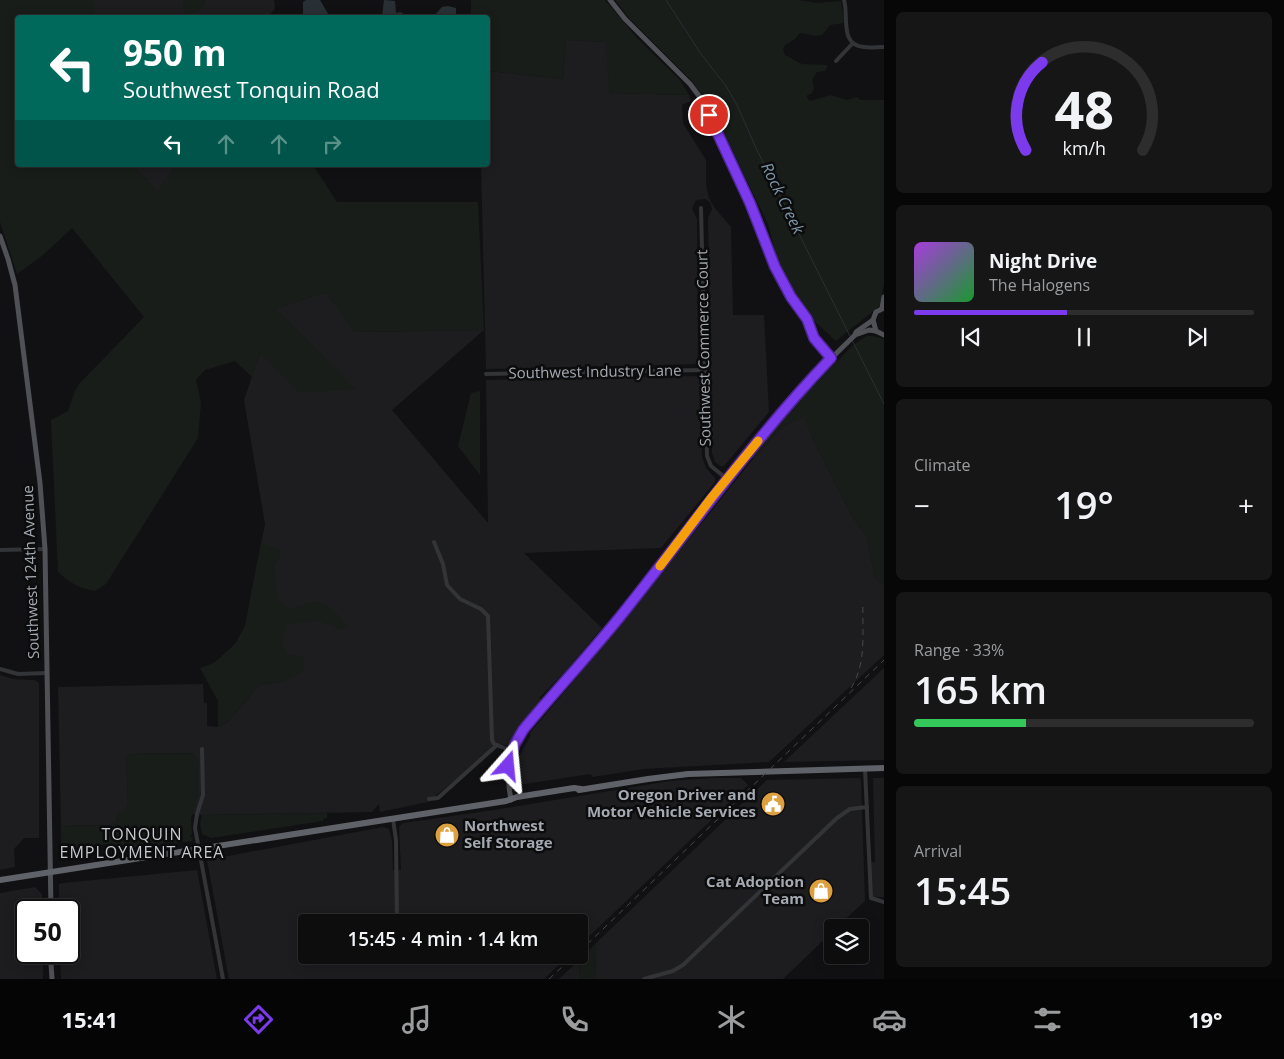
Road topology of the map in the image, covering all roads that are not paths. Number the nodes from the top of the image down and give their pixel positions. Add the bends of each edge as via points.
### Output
1 (610, 0) edge
2 (844, 0) edge
3 (852, 44) junction
4 (884, 47) edge
5 (836, 61) dead end
6 (701, 208) dead end
7 (0, 236) edge
8 (884, 297) edge
9 (883, 308) edge
10 (873, 320) junction
11 (876, 331) junction
12 (855, 335) junction
13 (884, 335) edge
14 (831, 358) junction
15 (705, 370) junction
16 (486, 374) dead end
17 (727, 479) junction
18 (434, 542) dead end
19 (0, 550) edge
20 (45, 550) junction
21 (0, 669) edge
22 (47, 673) junction
23 (497, 745) junction
24 (202, 749) dead end
25 (512, 751) junction
26 (884, 768) edge
27 (866, 769) junction
28 (429, 799) dead end
29 (511, 800) junction
30 (867, 807) junction
31 (393, 819) junction
32 (199, 849) junction
33 (50, 872) junction
34 (0, 880) edge
35 (50, 899) edge
36 (884, 902) edge
37 (397, 914) edge
38 (51, 964) edge
39 (52, 979) edge
40 (223, 979) edge
41 (644, 979) edge

1 - 14 main road via 702,100 750,203 775,267 807,319 814,338
2 - 3 street via 846,31
3 - 4 street
3 - 5 street
6 - 15 street, Southwest Commerce Court
7 - 20 main road, Southwest 124th Avenue via 14,285 40,484
8 - 9 main road
9 - 10 main road
10 - 11 main road
10 - 12 main road
11 - 12 main road
11 - 13 main road
12 - 14 main road
14 - 17 main road via 783,410
15 - 16 street, Southwest Industry Lane
15 - 17 street, Southwest Commerce Court via 706,456 711,466
17 - 25 main road via 615,622 523,730
18 - 23 street via 447,584 460,599 488,616 492,740
19 - 20 street
20 - 22 main road, Southwest 124th Avenue
21 - 22 street via 18,674
22 - 33 main road, Southwest 124th Avenue
23 - 25 street
23 - 28 street via 438,798
24 - 32 street via 203,795 195,823
25 - 29 main road via 508,776
26 - 27 highway
27 - 29 highway via 688,774 574,788
27 - 30 street
29 - 31 highway
30 - 36 street via 871,898
30 - 41 street via 850,809 837,818 683,966
31 - 32 highway
31 - 37 street
32 - 33 highway
32 - 40 street
33 - 34 highway
33 - 35 main road, Southwest 124th Avenue
38 - 39 main road

